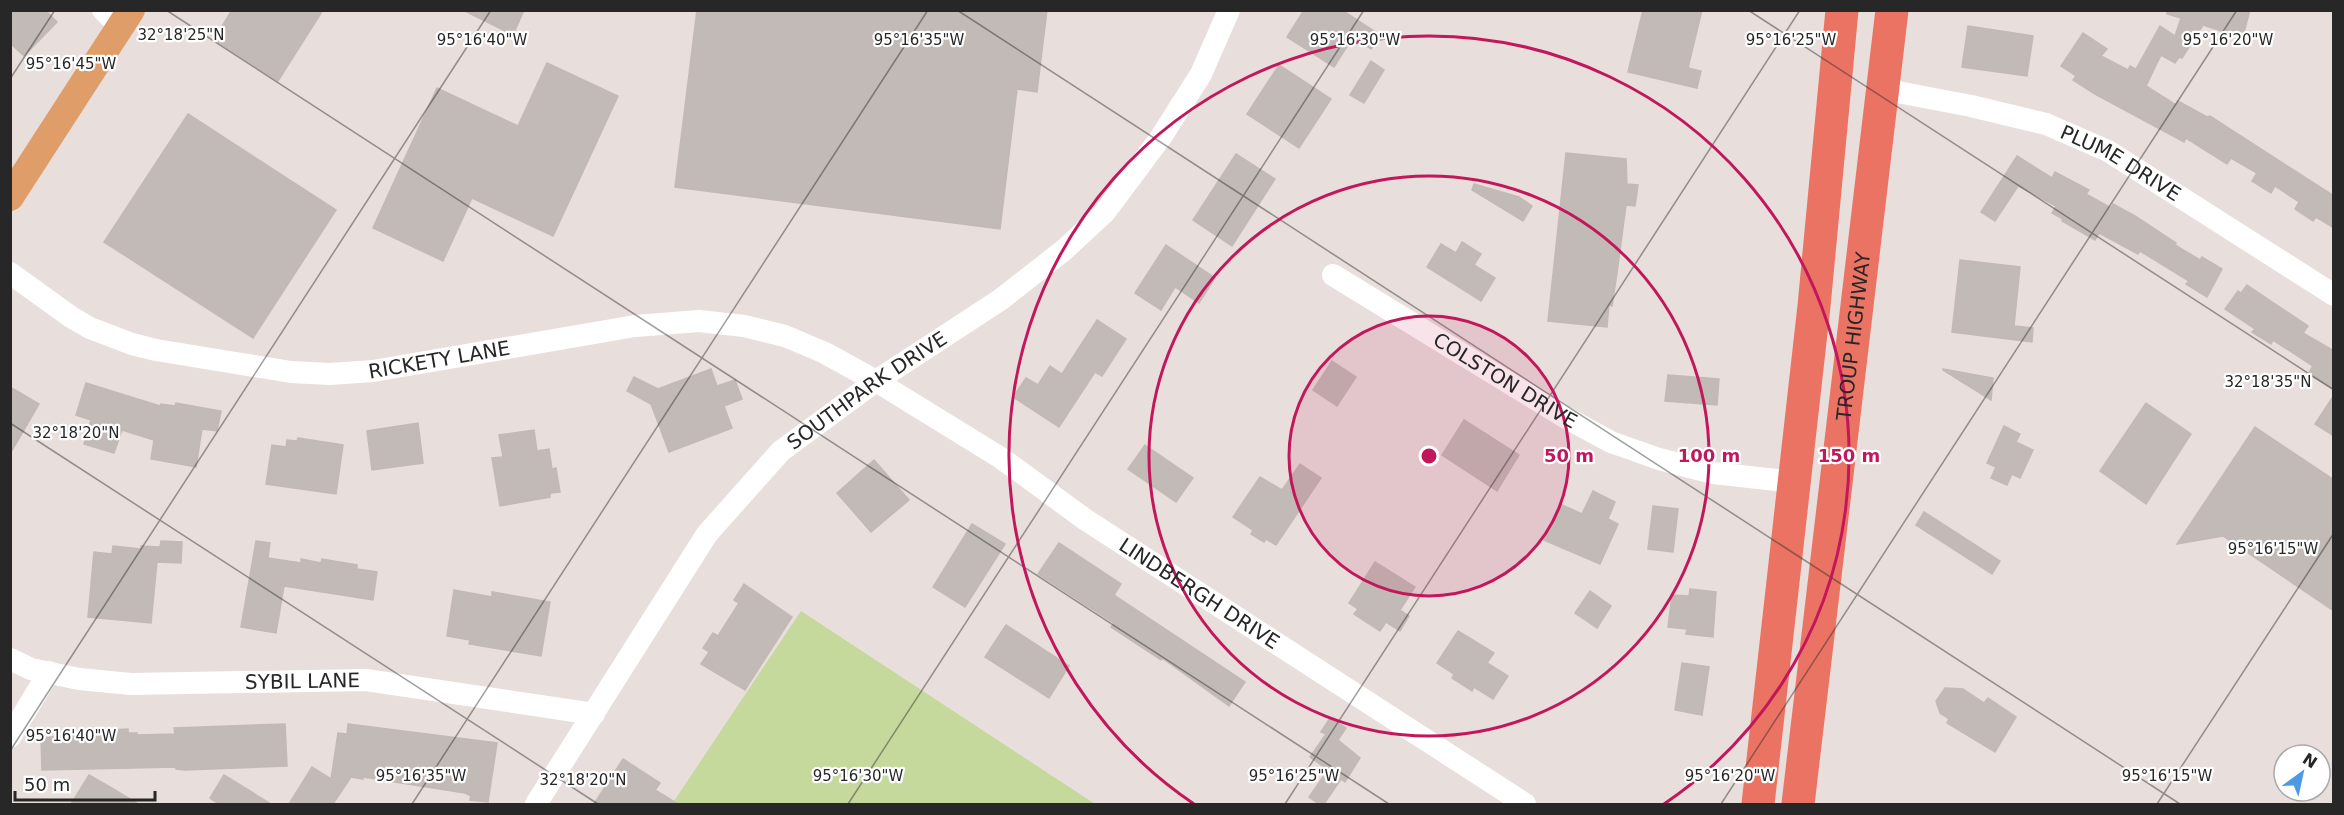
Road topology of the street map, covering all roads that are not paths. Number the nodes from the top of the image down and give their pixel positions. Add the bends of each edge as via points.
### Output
1 (1229, 10) edge
2 (1842, 10) edge
3 (1892, 10) edge
4 (118, 16) edge
5 (1882, 89) junction
6 (10, 197) edge
7 (10, 273) edge
8 (1333, 275) dead end
9 (2334, 296) edge
10 (876, 381) junction
11 (1795, 482) junction
12 (10, 659) edge
13 (49, 672) junction
14 (594, 714) junction
15 (10, 737) edge
16 (536, 804) edge
17 (1525, 804) edge
18 (1758, 804) edge
19 (1798, 804) edge

1 - 10 street, SOUTHPARK DRIVE via 1202,74 1105,212 1000,300
2 - 11 highway, TROUP HIGHWAY
3 - 5 highway, TROUP HIGHWAY
4 - 6 main road
5 - 9 street, PLUME DRIVE via 2046,124 2108,151
5 - 19 highway, TROUP HIGHWAY
7 - 10 street, RICKETY LANE via 63,312 112,337 156,350 270,370 310,374 373,371 635,326 699,321 785,336
8 - 11 street, COLSTON DRIVE via 1563,417 1611,442 1713,473
10 - 14 street, SOUTHPARK DRIVE via 781,451 707,534
10 - 17 street, LINDBERGH DRIVE via 1001,458 1086,520
11 - 18 highway, TROUP HIGHWAY
12 - 13 street, SYBIL LANE
13 - 14 street, SYBIL LANE via 131,684 366,680
13 - 15 street
14 - 16 street, SOUTHPARK DRIVE

